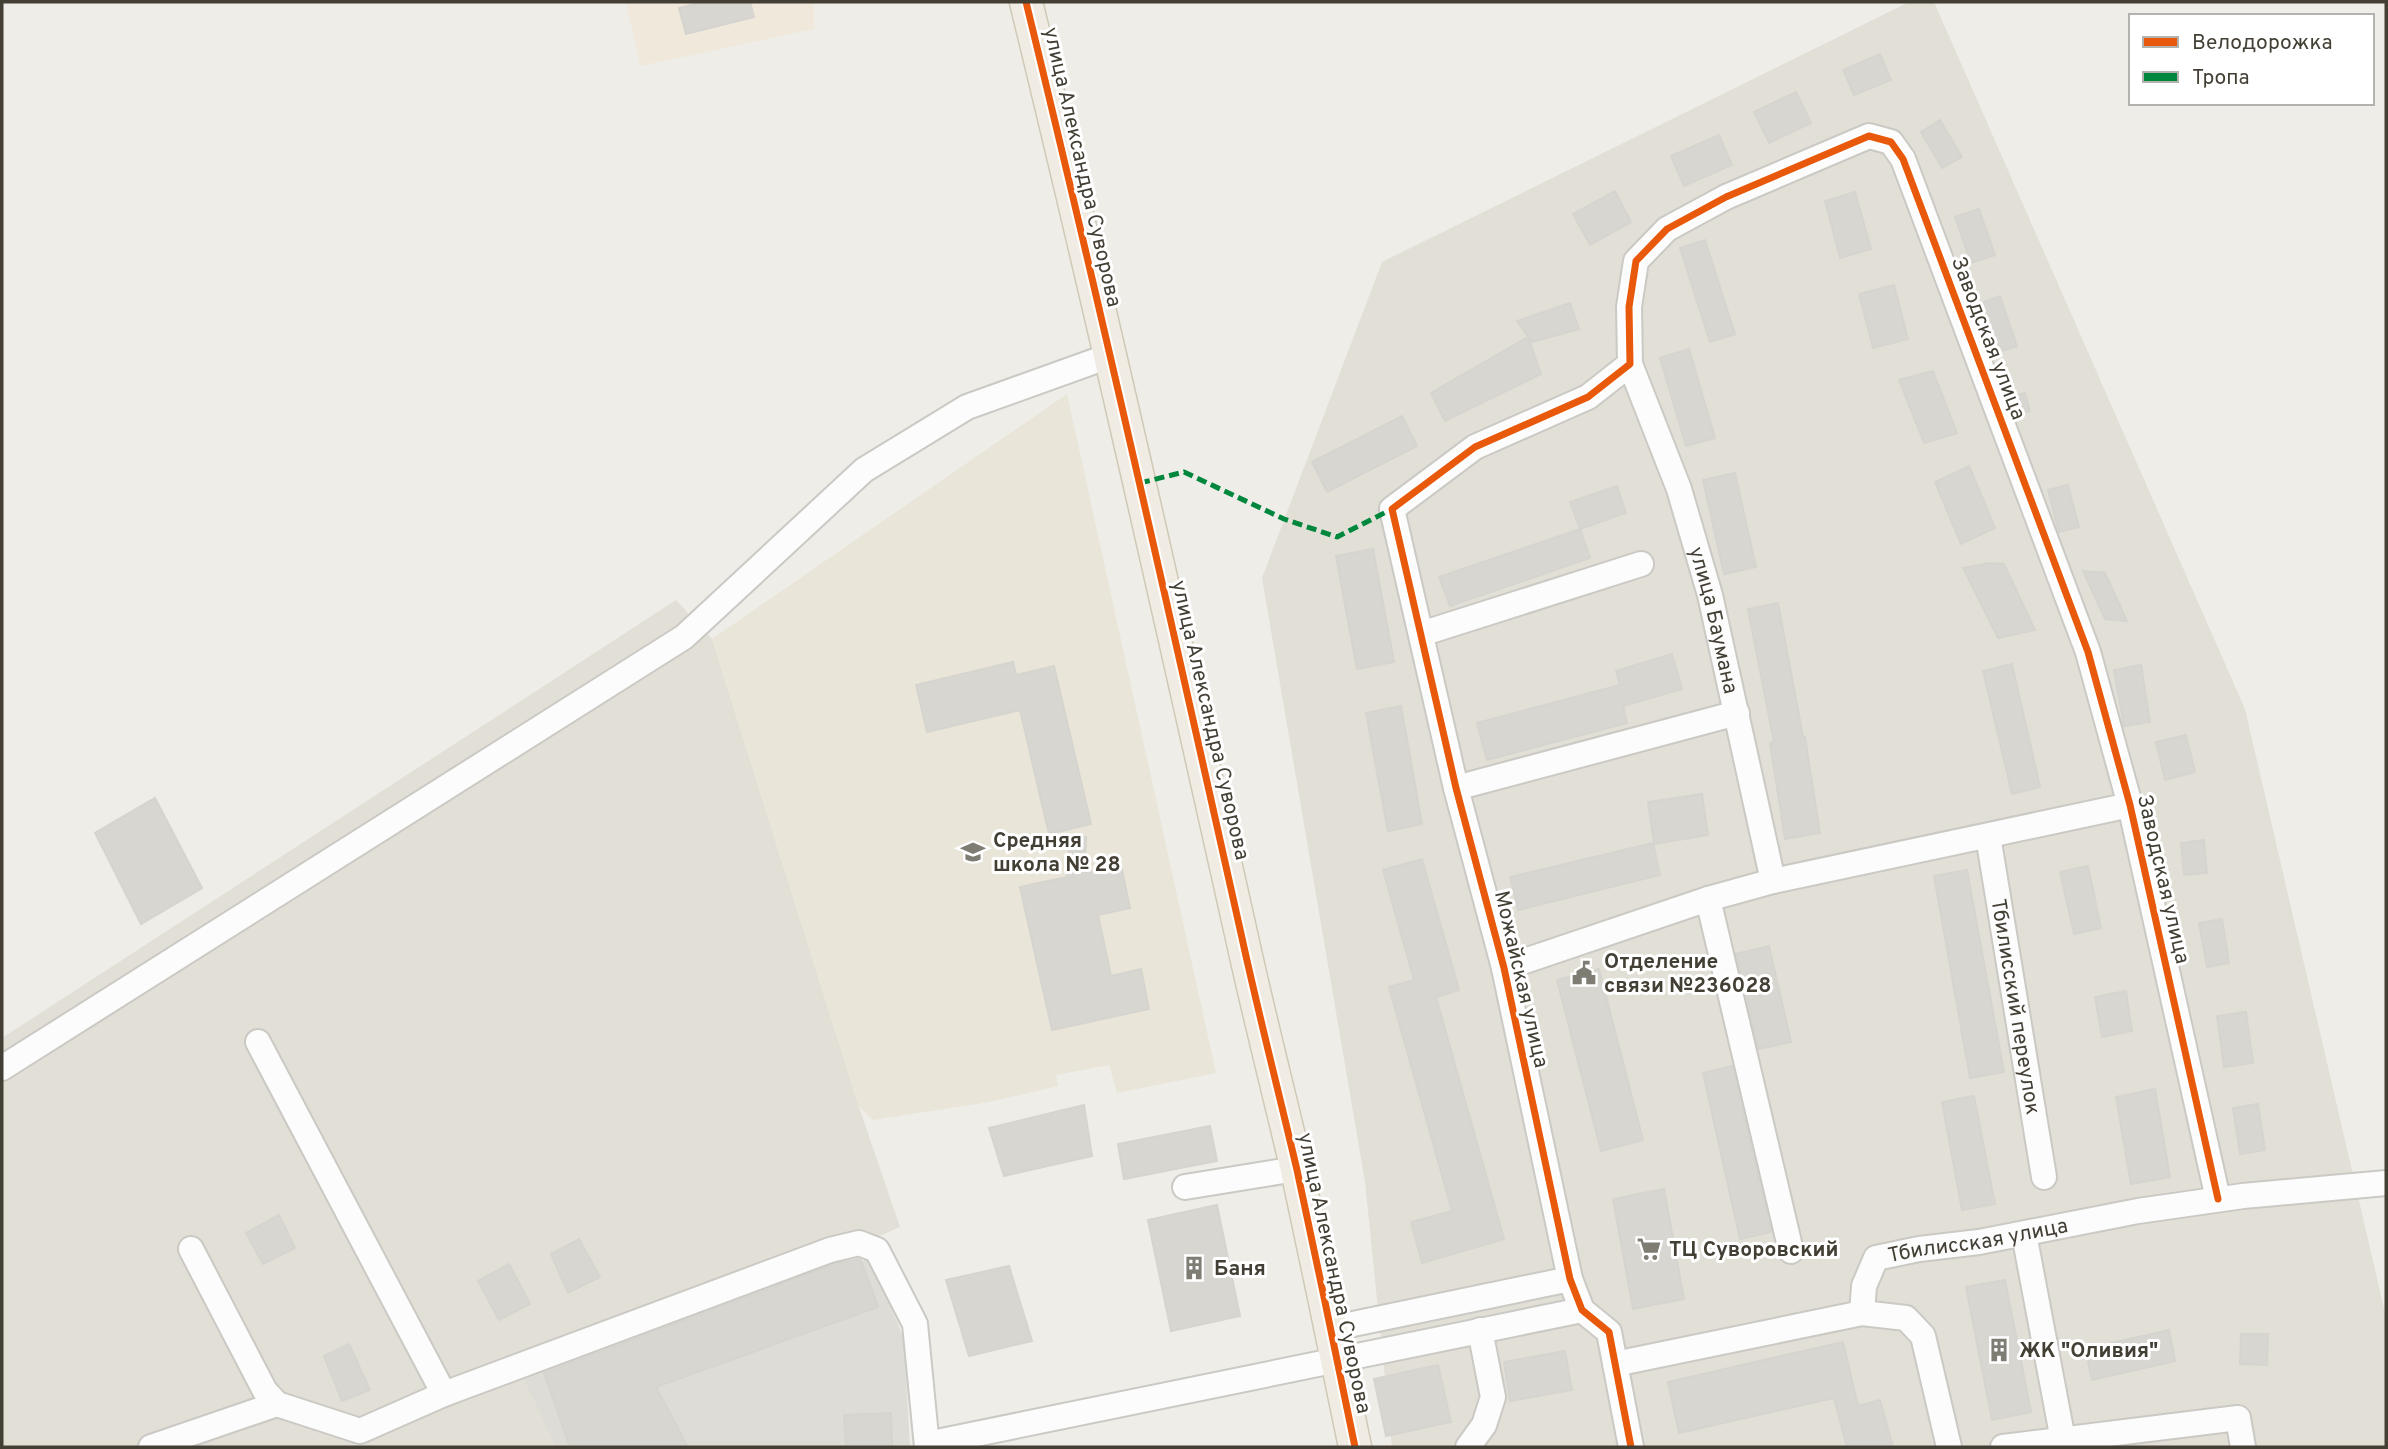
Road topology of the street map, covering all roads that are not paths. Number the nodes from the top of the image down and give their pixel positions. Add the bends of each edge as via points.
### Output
1 (1026, 2) edge
2 (1109, 356) junction
3 (1630, 364) junction
4 (1641, 564) dead end
5 (1421, 634) junction
6 (1737, 713) junction
7 (1456, 788) junction
8 (2130, 805) junction
9 (1988, 836) junction
10 (1773, 881) junction
11 (1708, 899) junction
12 (1504, 968) junction
13 (258, 1042) dead end
14 (2, 1068) edge
15 (1296, 1169) junction
16 (2044, 1177) dead end
17 (2386, 1183) edge
18 (1185, 1187) dead end
19 (2218, 1199) junction
20 (2024, 1234) junction
21 (191, 1249) dead end
22 (1791, 1251) dead end
23 (1570, 1279) junction
24 (1582, 1310) junction
25 (1862, 1313) junction
26 (1329, 1329) junction
27 (1480, 1331) junction
28 (1337, 1359) junction
29 (1615, 1364) junction
30 (444, 1394) junction
31 (277, 1404) junction
32 (2063, 1440) junction
33 (927, 1446) edge
34 (152, 1447) edge
35 (1355, 1447) edge
36 (1468, 1447) edge
37 (1631, 1447) edge
38 (1949, 1447) edge
39 (2003, 1447) edge
40 (2243, 1447) edge

1 - 2 main road, улица Александра Суворова
2 - 14 street via 967,407 864,470 684,637
2 - 15 main road, улица Александра Суворова
3 - 5 street, Можайская улица via 1588,397 1475,447 1392,509
3 - 6 street, улица Баумана via 1679,489
3 - 8 street, Заводская улица via 1629,307 1636,261 1667,229 1726,197 1869,136 1891,142 1903,159 2088,652
4 - 5 street
5 - 7 street, Можайская улица
6 - 7 street
6 - 10 street, улица Баумана
7 - 12 street, Можайская улица
8 - 9 street
8 - 19 street, Заводская улица
9 - 10 street
9 - 16 street, Тбилисский переулок
10 - 11 street
11 - 12 street
11 - 22 street
12 - 23 street, Можайская улица
13 - 30 street
15 - 18 street, улица Александра Суворова
15 - 26 main road, улица Александра Суворова
17 - 19 street, Тбилисская улица
19 - 20 street, Тбилисская улица
20 - 25 street, Тбилисская улица via 1876,1258 1864,1286
20 - 32 street
21 - 31 street via 265,1391
23 - 24 street, Можайская улица
23 - 26 street
24 - 27 street
24 - 29 street, Можайская улица via 1609,1332
25 - 29 street
25 - 38 street via 1906,1318 1923,1336
26 - 28 main road, улица Александра Суворова
27 - 28 street
27 - 36 street via 1493,1397 1484,1425
28 - 33 street
28 - 35 main road, улица Александра Суворова
29 - 37 street, Можайская улица
30 - 31 street via 360,1431
30 - 33 street via 859,1243 877,1250 915,1324
31 - 34 street
32 - 39 street
32 - 40 street via 2238,1418

